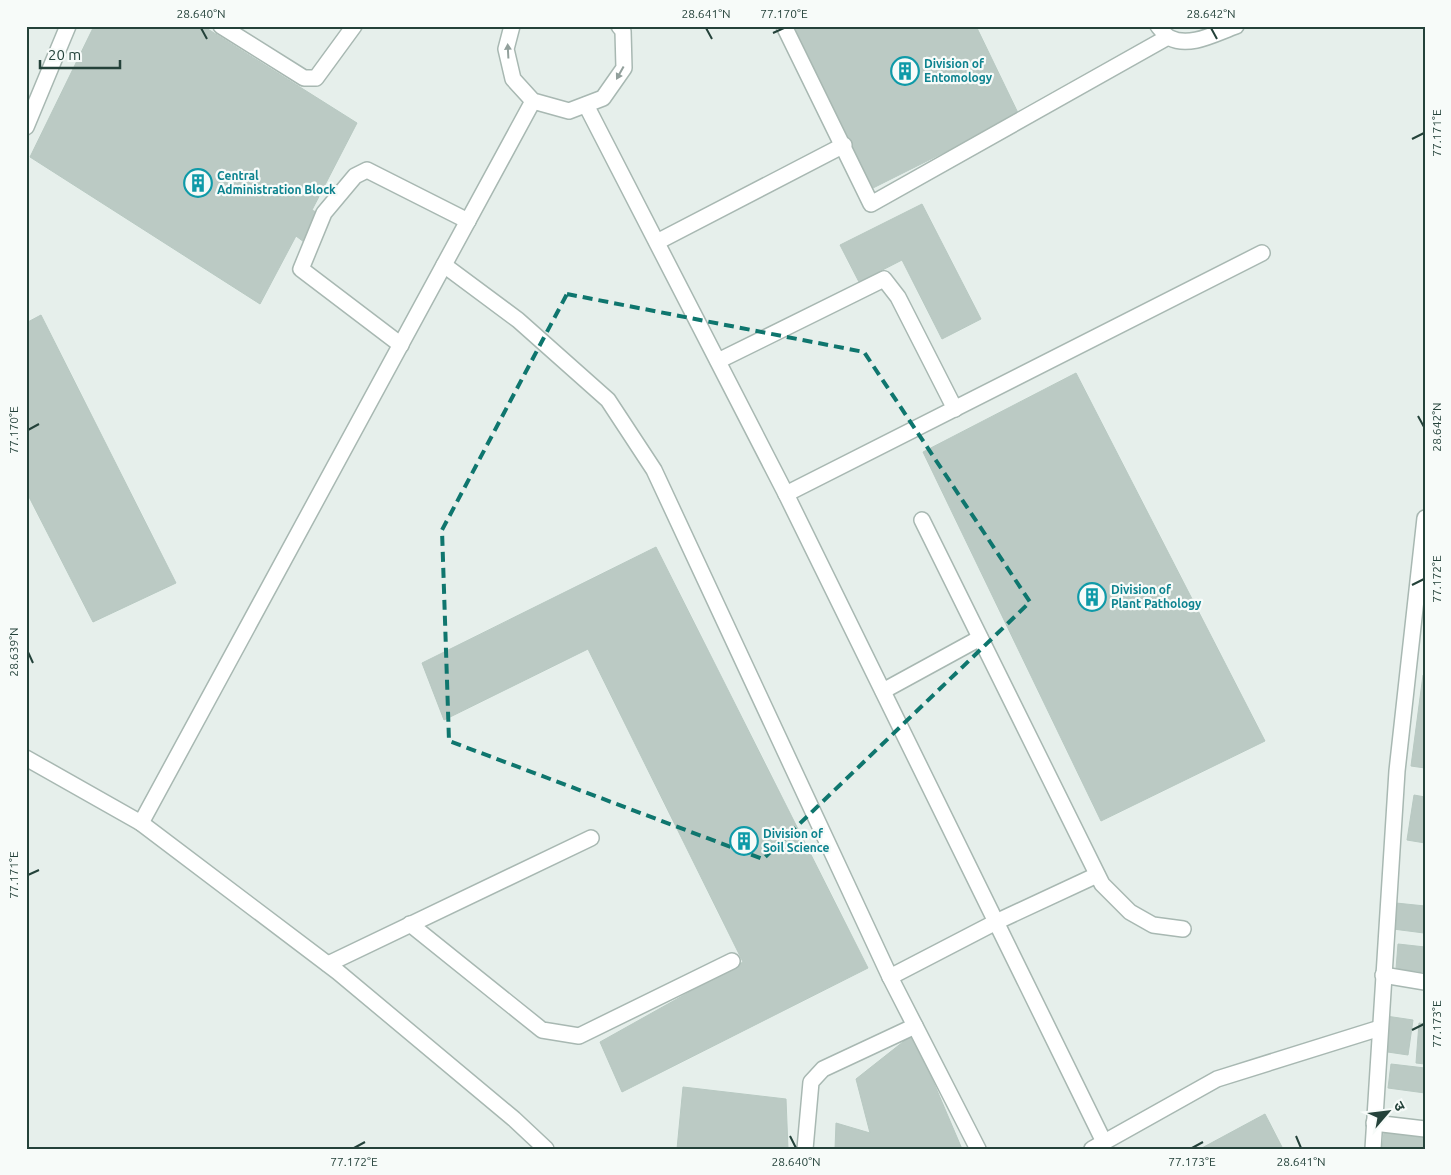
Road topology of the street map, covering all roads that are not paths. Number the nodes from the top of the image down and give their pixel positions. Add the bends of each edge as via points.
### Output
1 (68, 26) edge
2 (220, 26) edge
3 (354, 26) edge
4 (512, 26) edge
5 (784, 26) edge
6 (1236, 26) edge
7 (625, 28) edge
8 (1163, 32) edge
9 (533, 101) junction
10 (586, 104) junction
11 (26, 127) edge
12 (844, 145) junction
13 (468, 221) junction
14 (657, 242) junction
15 (1262, 253) dead end
16 (444, 265) junction
17 (401, 345) junction
18 (718, 361) junction
19 (955, 408) junction
20 (786, 494) junction
21 (1425, 518) edge
22 (922, 520) dead end
23 (980, 638) junction
24 (883, 691) junction
25 (26, 758) edge
26 (141, 823) junction
27 (591, 838) dead end
28 (1097, 875) junction
29 (996, 922) junction
30 (410, 924) junction
31 (1183, 929) dead end
32 (732, 961) dead end
33 (328, 964) junction
34 (1383, 976) junction
35 (890, 977) junction
36 (1425, 982) edge
37 (915, 1026) junction
38 (1380, 1028) junction
39 (1374, 1122) junction
40 (1425, 1129) edge
41 (1098, 1145) edge
42 (546, 1149) edge
43 (805, 1149) edge
44 (978, 1149) edge
45 (1372, 1149) edge

1 - 11 street
2 - 3 street via 304,78 316,78
9 -> 4 street via 513,78 506,49
5 - 12 street
6 - 8 street via 1184,42
7 -> 10 street via 624,68 603,98
8 - 12 street via 871,204
9 - 10 street via 569,111
9 - 13 street
10 - 14 street
12 - 14 street
13 - 16 street
13 - 17 street via 367,170 355,176 324,213 300,269
14 - 18 street
15 - 19 street
16 - 17 street
16 - 35 street via 518,320 608,400 654,470
17 - 26 street
18 - 19 street via 884,279 898,297
18 - 20 street
19 - 20 street
20 - 24 street
21 - 34 street via 1397,771
22 - 23 street
23 - 24 street
23 - 28 street
24 - 29 street
25 - 26 street
26 - 33 street
27 - 30 street
28 - 29 street
28 - 31 street via 1130,912 1154,925
29 - 35 street
29 - 41 street
30 - 32 street via 542,1030 579,1036
30 - 33 street
33 - 42 street
34 - 36 street
34 - 38 street
35 - 37 street
37 - 43 street via 823,1069 811,1082
37 - 44 street
38 - 39 street
38 - 41 street via 1217,1079
39 - 40 street
39 - 45 street

